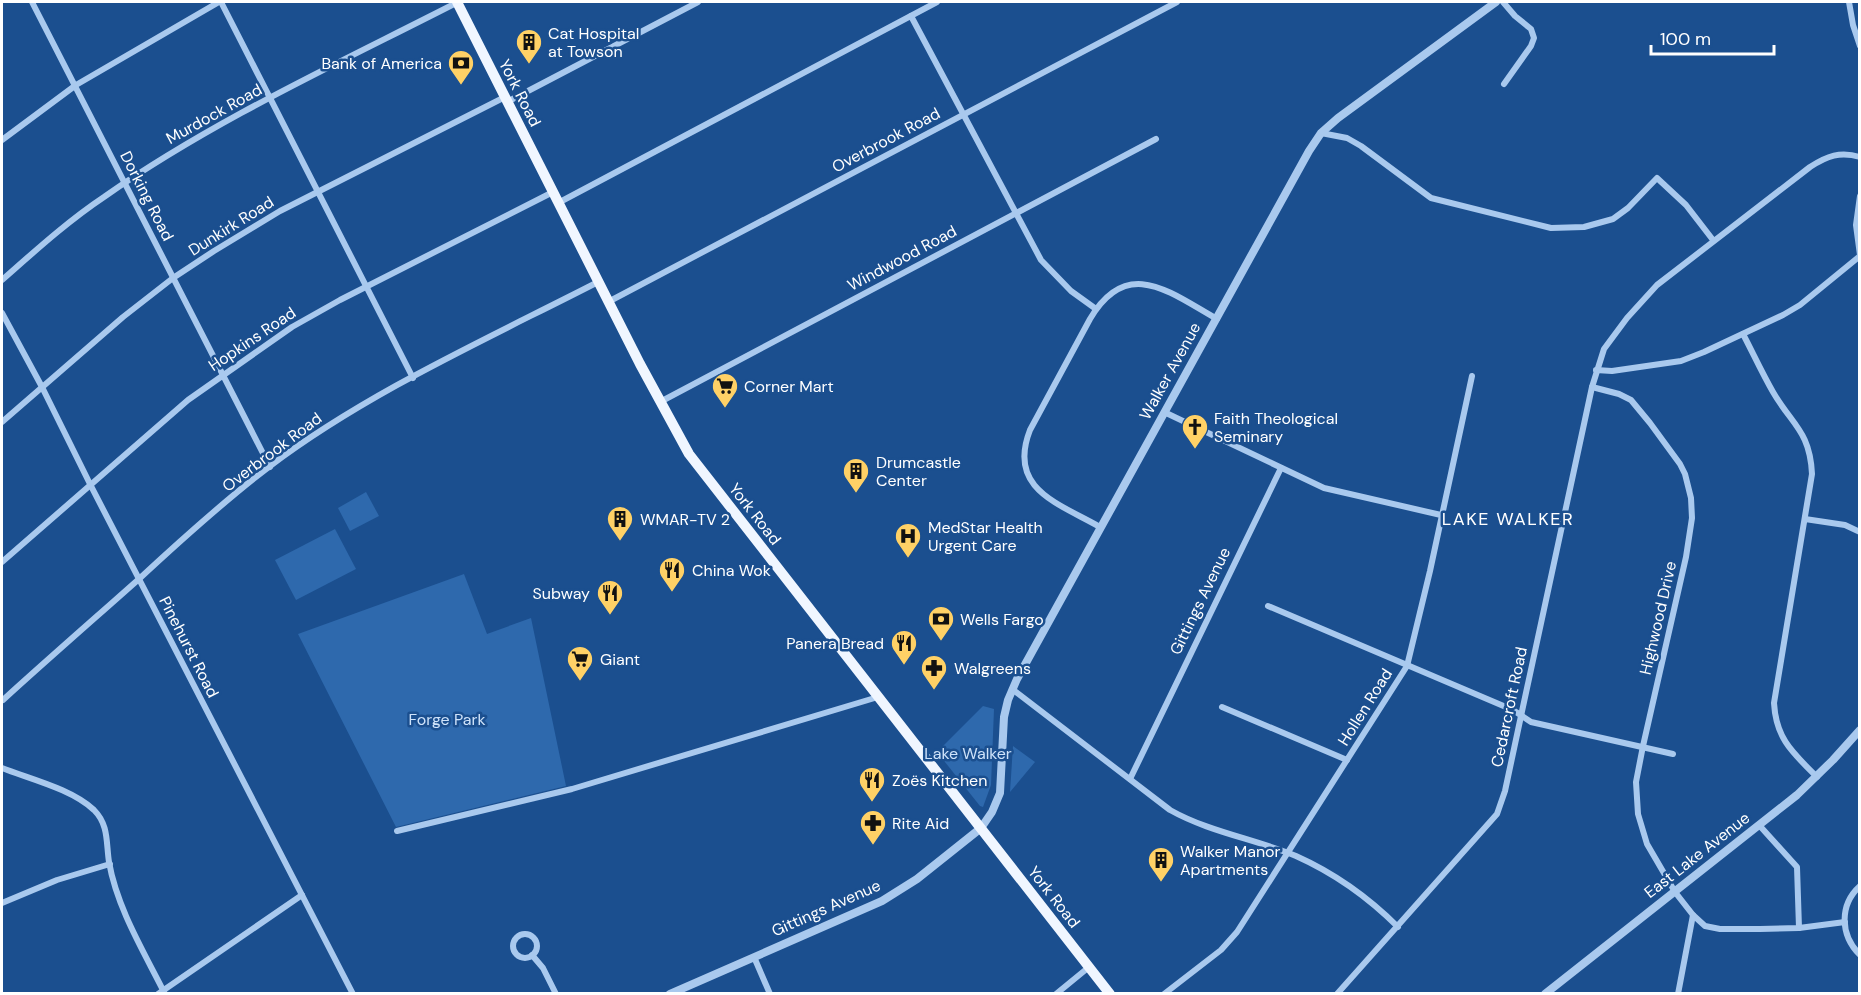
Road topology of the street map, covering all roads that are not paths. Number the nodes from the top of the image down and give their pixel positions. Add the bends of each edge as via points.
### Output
1 (32, 2) edge
2 (220, 2) edge
3 (458, 2) edge
4 (698, 2) edge
5 (937, 2) edge
6 (1176, 2) edge
7 (1496, 2) edge
8 (1503, 2) edge
9 (1849, 2) edge
10 (911, 16) junction
11 (1860, 46) edge
12 (1504, 84) dead end
13 (76, 85) junction
14 (270, 98) junction
15 (506, 99) junction
16 (963, 114) junction
17 (1322, 133) junction
18 (1156, 139) dead end
19 (2, 140) edge
20 (1860, 157) edge
21 (125, 183) junction
22 (318, 192) junction
23 (553, 192) junction
24 (1860, 196) edge
25 (558, 203) junction
26 (1016, 212) junction
27 (1713, 240) junction
28 (1860, 255) edge
29 (173, 278) junction
30 (2, 280) edge
31 (598, 282) junction
32 (366, 286) junction
33 (608, 302) junction
34 (1096, 309) junction
35 (2, 313) edge
36 (1217, 319) junction
37 (1743, 334) junction
38 (1596, 370) junction
39 (221, 375) junction
40 (1472, 376) dead end
41 (412, 378) junction
42 (42, 387) junction
43 (1592, 387) junction
44 (660, 402) junction
45 (1164, 412) junction
46 (2, 422) edge
47 (270, 467) junction
48 (1281, 468) junction
49 (90, 484) junction
50 (1441, 515) junction
51 (1805, 519) junction
52 (1100, 527) junction
53 (1860, 532) edge
54 (2, 562) edge
55 (139, 579) junction
56 (1268, 606) dead end
57 (1407, 666) junction
58 (1012, 689) junction
59 (878, 697) junction
60 (2, 699) edge
61 (1222, 707) dead end
62 (1521, 716) junction
63 (1860, 730) edge
64 (1643, 746) junction
65 (1673, 754) dead end
66 (1347, 760) junction
67 (2, 768) edge
68 (1817, 777) junction
69 (1130, 779) junction
70 (1759, 825) junction
71 (981, 828) junction
72 (397, 831) dead end
73 (1288, 854) junction
74 (110, 864) junction
75 (1860, 886) edge
76 (1675, 892) junction
77 (302, 895) junction
78 (2, 903) edge
79 (1693, 915) junction
80 (1845, 922) junction
81 (1398, 927) junction
82 (1799, 928) junction
83 (532, 955) dead end
84 (1860, 955) edge
85 (754, 957) junction
86 (1089, 967) junction
87 (162, 992) edge
88 (353, 993) edge
89 (556, 993) edge
90 (670, 993) edge
91 (770, 993) edge
92 (1056, 993) edge
93 (1110, 993) edge
94 (1164, 993) edge
95 (1337, 993) edge
96 (1545, 993) edge
97 (1678, 993) edge

1 - 13 street, Dorking Road
2 - 13 street
2 - 14 street
3 - 14 street, Murdock Road
3 - 15 main road, York Road
4 - 15 street, Dunkirk Road
5 - 10 street
6 - 16 street, Overbrook Road
7 - 17 street, Walker Avenue
8 - 12 street via 1531,29 1534,38
9 - 11 street
10 - 16 street
10 - 25 street
13 - 19 street
13 - 21 street, Dorking Road
14 - 21 street, Murdock Road
14 - 22 street
15 - 22 street, Dunkirk Road
15 - 23 main road, York Road
16 - 26 street
16 - 33 street, Overbrook Road
17 - 27 street via 1347,138 1361,146 1431,198 1566,229 1612,219 1657,178 1686,205
17 - 36 street, Walker Avenue via 1297,171
18 - 26 street, Windwood Road
20 - 27 street, Cedarcroft Road via 1834,154 1823,158
21 - 29 street, Dorking Road
21 - 30 street, Murdock Road via 84,211
22 - 29 street, Dunkirk Road via 280,211
22 - 32 street
23 - 25 main road, York Road
23 - 32 street, Hopkins Road
24 - 28 street via 1856,225
25 - 31 main road, York Road
26 - 34 street via 1041,260 1058,280
26 - 44 street, Windwood Road
27 - 38 street, Cedarcroft Road via 1643,299 1608,343
28 - 37 street via 1800,305
29 - 39 street, Dorking Road
29 - 42 street, Dunkirk Road
31 - 33 main road, York Road
31 - 41 street, Overbrook Road
32 - 39 street, Hopkins Road via 291,327
32 - 41 street
33 - 44 main road, York Road
34 - 36 street via 1115,290 1139,283 1170,292
34 - 52 street via 1030,430 1024,457 1031,482 1040,493
35 - 42 street, Pinehurst Road
36 - 45 street, Walker Avenue
37 - 38 street via 1681,361
37 - 51 street via 1774,394 1809,447 1812,474
38 - 43 street, Cedarcroft Road
39 - 47 street, Dorking Road
39 - 49 street, Hopkins Road
40 - 50 street, Hollen Road
41 - 47 street, Overbrook Road via 331,424
42 - 46 street, Dunkirk Road
42 - 49 street, Pinehurst Road
43 - 62 street, Cedarcroft Road
43 - 64 street, Highwood Drive via 1631,400 1680,464 1691,498 1686,557
44 - 59 main road, York Road via 692,459
45 - 48 street
45 - 52 street, Walker Avenue
47 - 55 street, Overbrook Road
48 - 50 street via 1339,493
48 - 69 street, Gittings Avenue
49 - 54 street, Hopkins Road
49 - 55 street, Pinehurst Road
50 - 57 street, Hollen Road
51 - 53 street via 1845,525
51 - 68 street via 1774,703 1779,733
52 - 58 street, Walker Avenue
55 - 60 street, Overbrook Road
55 - 77 street, Pinehurst Road
56 - 57 street
57 - 62 street
57 - 66 street, Hollen Road
58 - 69 street
58 - 71 street, Walker Avenue via 1004,717 1000,793
59 - 71 main road, York Road
59 - 72 street via 572,789
61 - 66 street
62 - 64 street via 1531,722
62 - 81 street, Cedarcroft Road via 1497,814
63 - 68 street, East Lake Avenue
64 - 65 street
64 - 76 street, Highwood Drive via 1636,782 1638,814 1649,849
66 - 73 street, Hollen Road
67 - 74 street via 73,795 89,806 107,834
68 - 70 street, East Lake Avenue
69 - 73 street via 1185,818
70 - 76 street, East Lake Avenue
70 - 82 street via 1797,867
71 - 85 street, Gittings Avenue via 900,891
71 - 86 main road, York Road
73 - 81 street via 1351,886
73 - 94 street, Hollen Road via 1232,938
74 - 78 street
74 - 87 street via 125,911
75 - 80 street via 1848,899
76 - 79 street, Highwood Drive
76 - 96 street, East Lake Avenue
77 - 87 street
77 - 88 street, Pinehurst Road
79 - 82 street via 1705,926 1720,929
79 - 97 street
80 - 82 street
80 - 84 street via 1847,939
81 - 95 street, Cedarcroft Road
83 - 89 street
85 - 90 street, Gittings Avenue
85 - 91 street
86 - 92 street
86 - 93 main road, York Road

